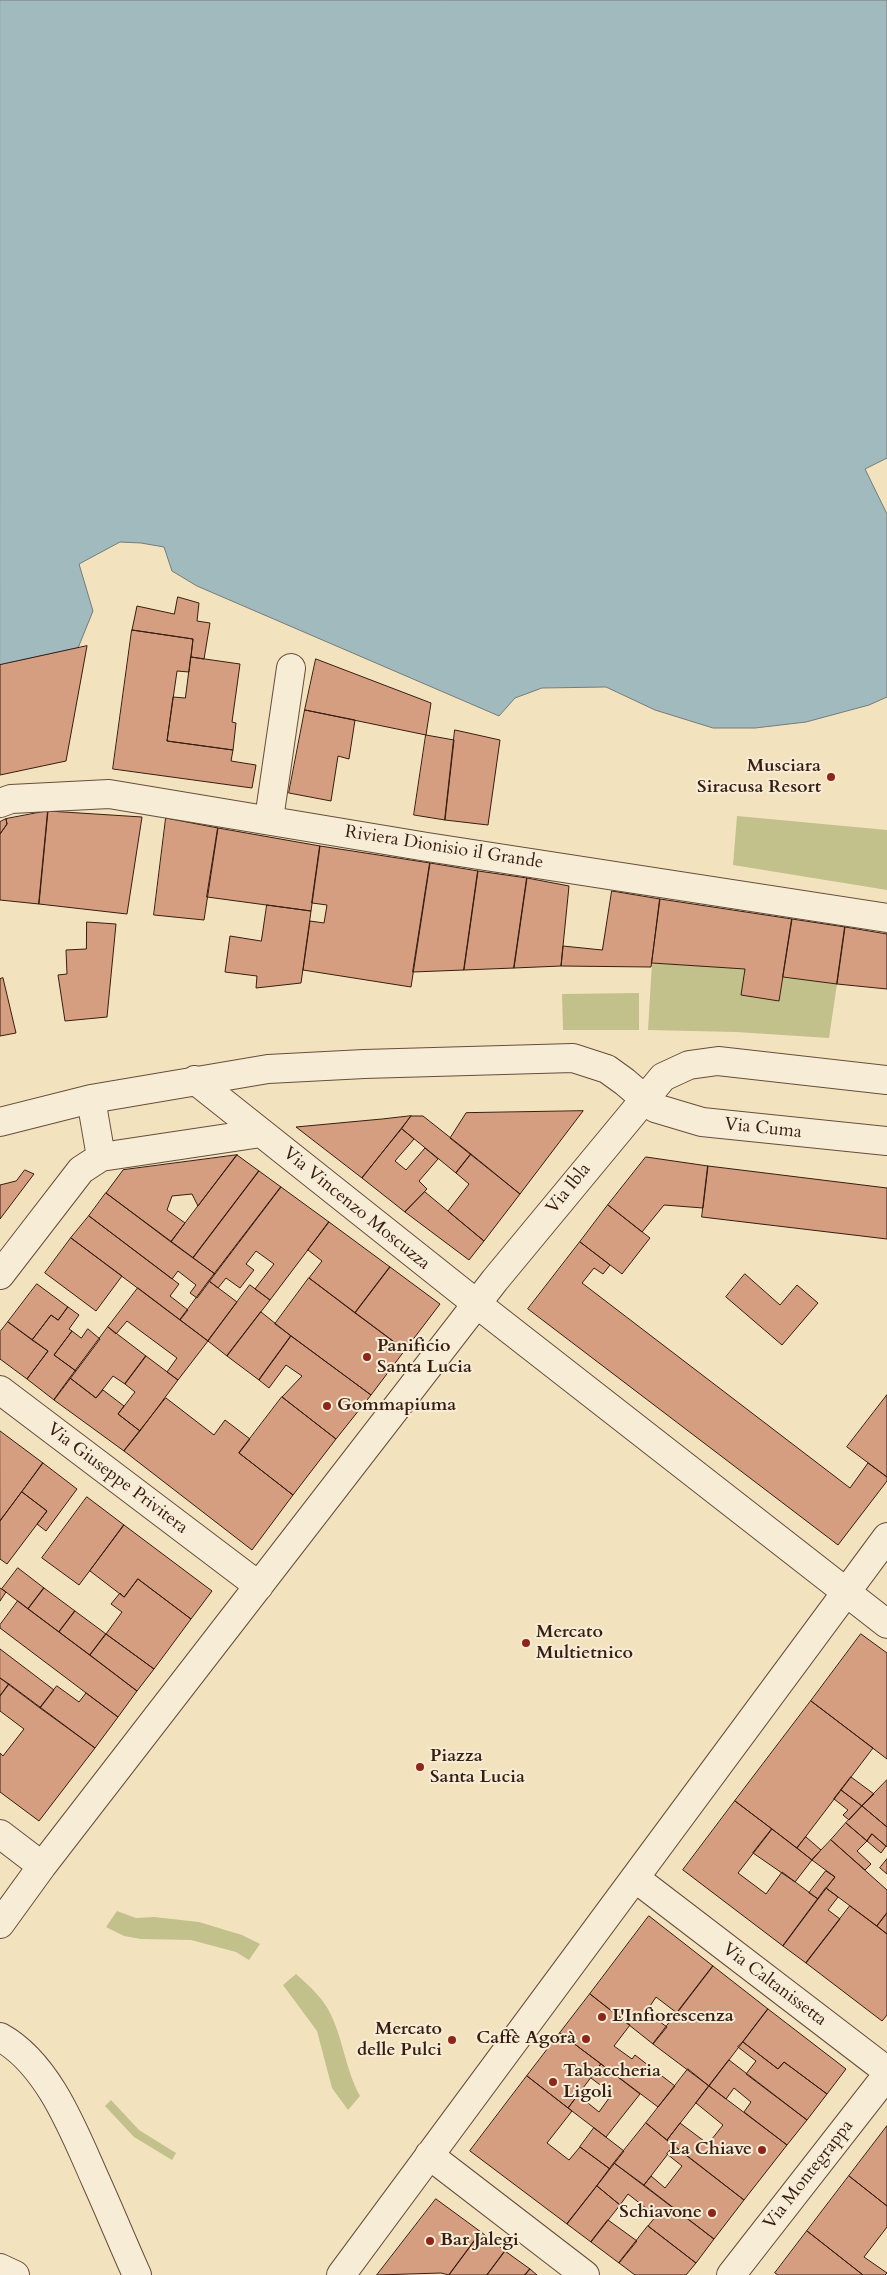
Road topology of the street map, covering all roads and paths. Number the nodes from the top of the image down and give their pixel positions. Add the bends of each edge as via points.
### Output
1 (291, 668) dead end
2 (0, 803) edge
3 (269, 819) junction
4 (887, 918) edge
5 (195, 1080) junction
6 (887, 1080) edge
7 (644, 1099) junction
8 (91, 1100) junction
9 (0, 1122) edge
10 (261, 1133) junction
11 (887, 1141) edge
12 (101, 1157) junction
13 (0, 1275) edge
14 (477, 1304) junction
15 (0, 1390) edge
16 (887, 1537) edge
17 (259, 1586) junction
18 (846, 1592) junction
19 (881, 1620) edge
20 (9, 1841) edge
21 (42, 1866) junction
22 (635, 1878) junction
23 (0, 1924) edge
24 (0, 2037) edge
25 (887, 2073) edge
26 (429, 2155) junction
27 (0, 2268) edge
28 (15, 2275) edge
29 (137, 2275) edge
30 (341, 2275) edge
31 (585, 2275) edge
32 (731, 2275) edge

1 - 3 street
2 - 3 street, Riviera Dionisio il Grande via 11,799 109,794
3 - 4 street, Riviera Dionisio il Grande via 427,847
5 - 7 street, Via Cuma via 268,1070 364,1064 573,1058 607,1069
5 - 8 street, Via Cuma
5 - 10 street, Via Vincenzo Moscuzza
6 - 7 street, Via Ibla via 718,1061 688,1065 663,1077
7 - 11 street, Via Cuma via 655,1108 702,1122
7 - 14 street, Via Ibla
8 - 9 street, Via Cuma
8 - 12 street
10 - 12 street
10 - 14 street, Via Vincenzo Moscuzza
12 - 13 street via 81,1170
14 - 17 street, Via Ibla
14 - 18 street, Via Vincenzo Moscuzza
15 - 17 street, Via Giuseppe Privitera
16 - 18 street
17 - 21 street, Via Ibla
18 - 19 street, Via Vincenzo Moscuzza
18 - 22 street
20 - 21 street
21 - 23 street, Via Ibla
22 - 25 street, Via Caltanissetta
22 - 26 street
24 - 29 street via 14,2045 48,2084 71,2126
25 - 32 street, Via Montegrappa
26 - 30 street
26 - 31 street
27 - 28 street

